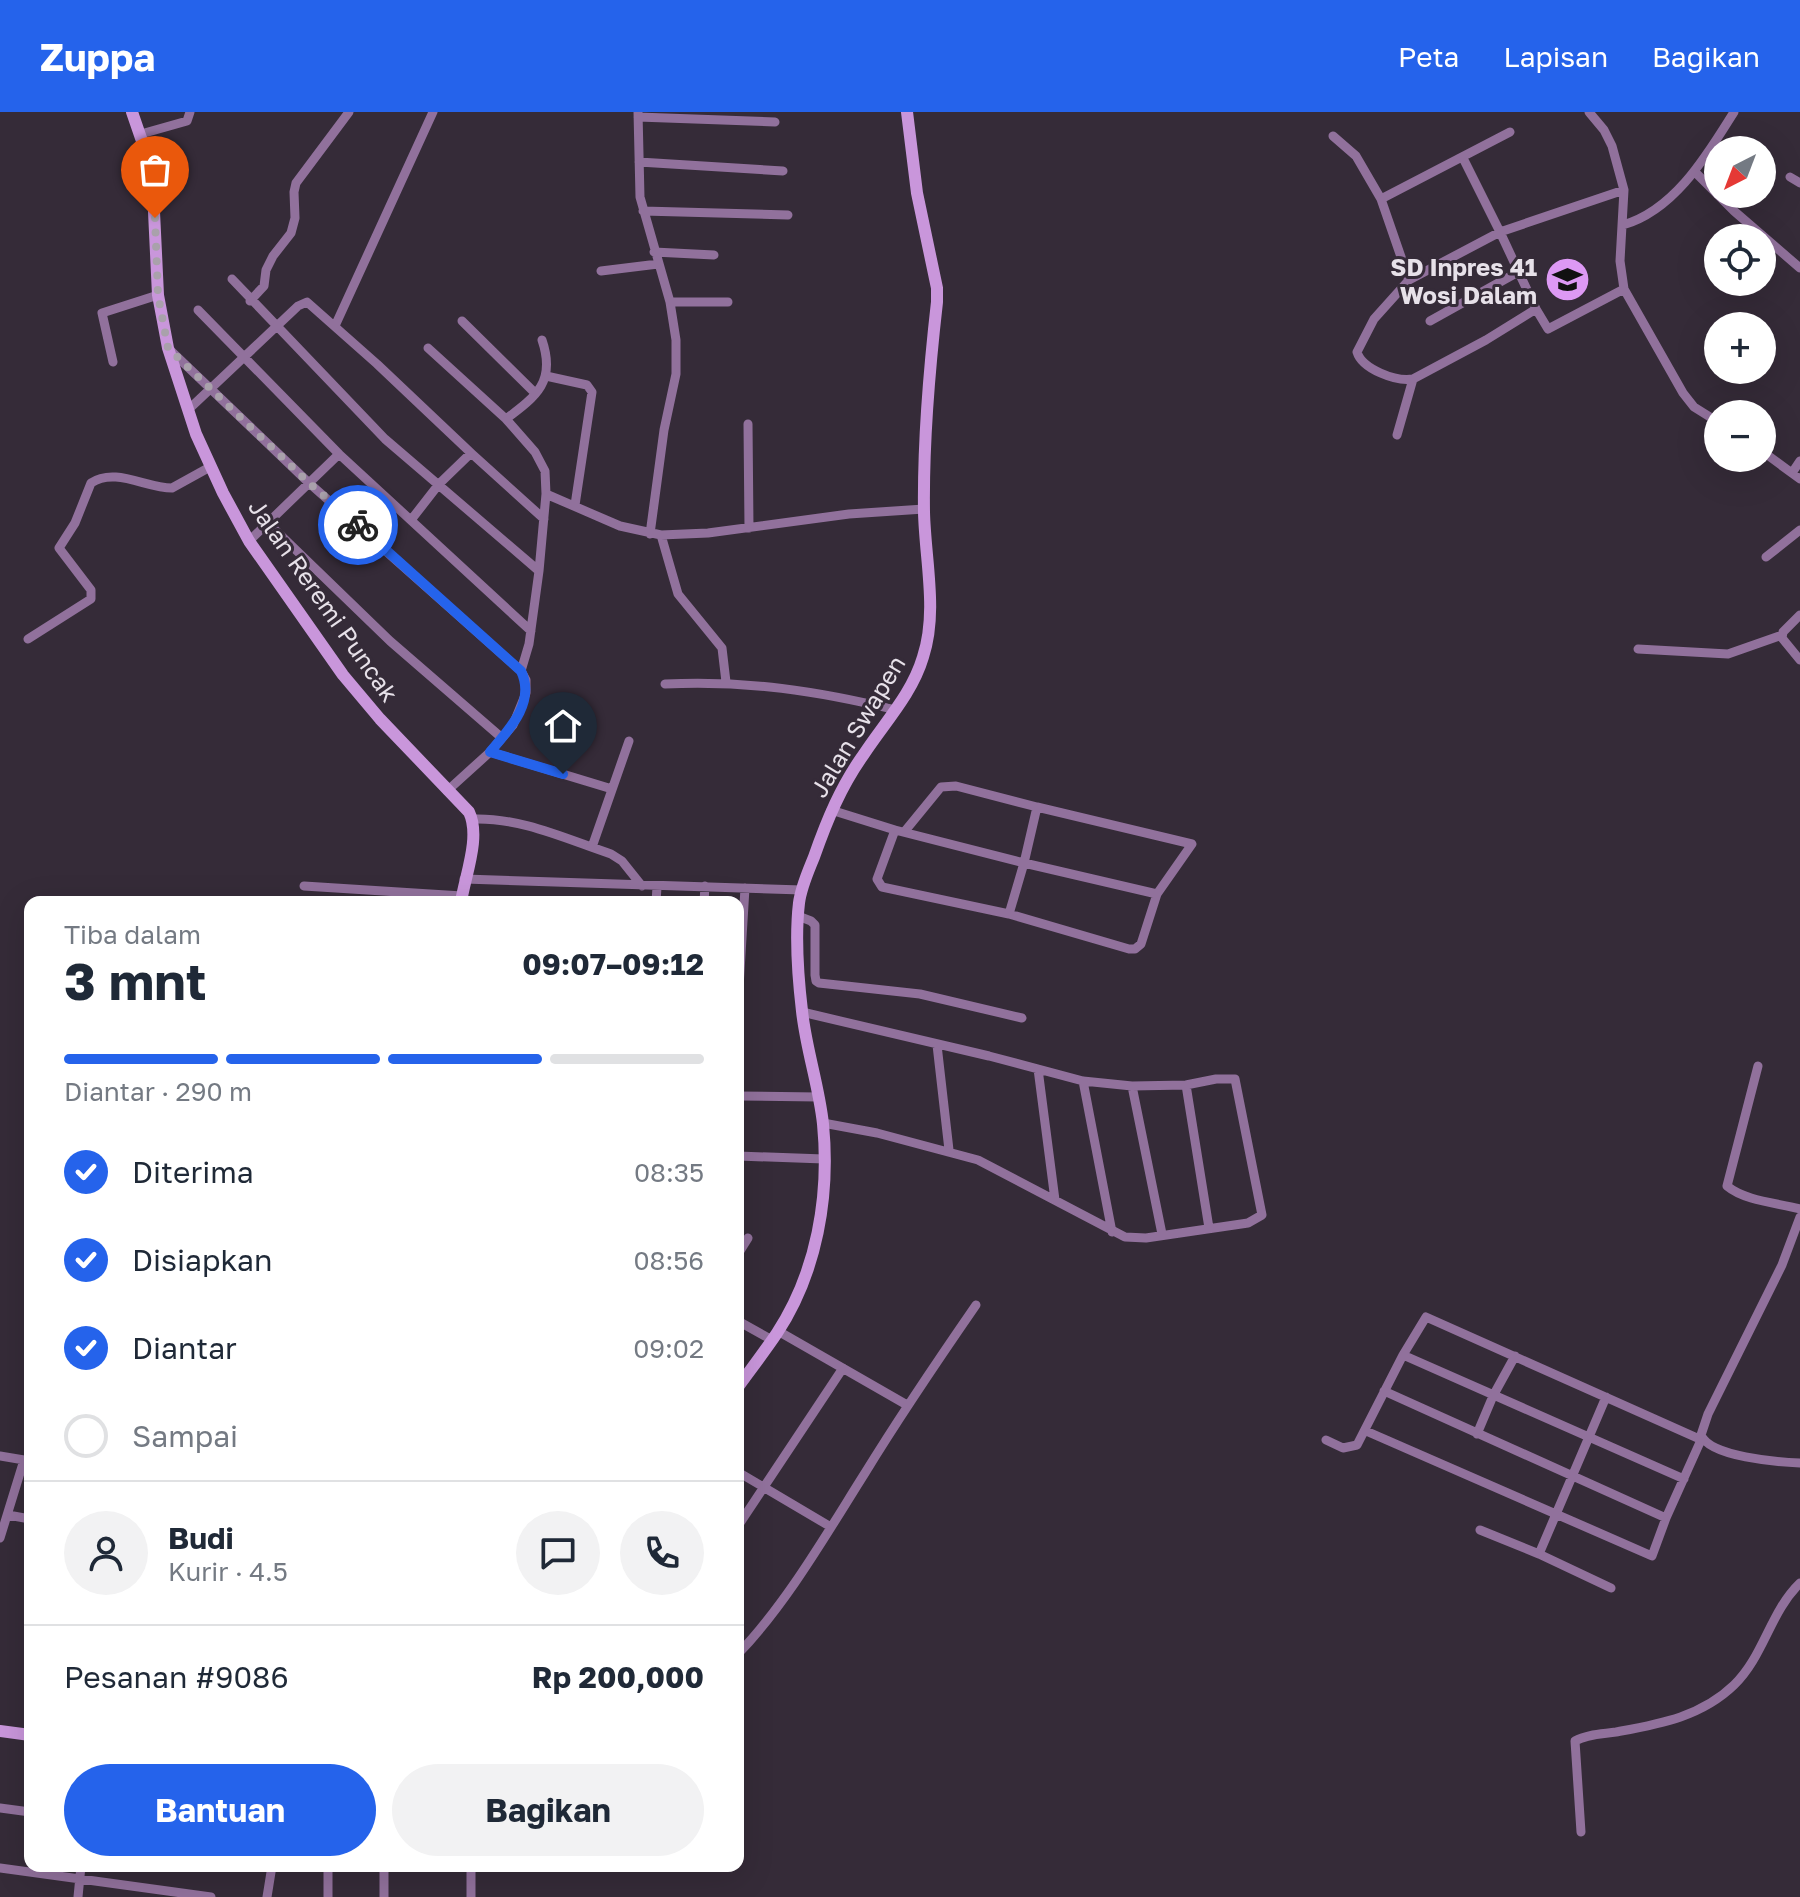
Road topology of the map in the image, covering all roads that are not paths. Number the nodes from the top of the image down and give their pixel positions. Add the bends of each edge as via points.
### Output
1 (132, 112) edge
2 (190, 112) edge
3 (349, 112) edge
4 (433, 112) edge
5 (907, 112) edge
6 (1589, 112) edge
7 (1734, 112) edge
8 (638, 114) edge
9 (775, 122) dead end
10 (1510, 132) dead end
11 (141, 134) junction
12 (1333, 136) dead end
13 (1463, 158) junction
14 (639, 162) junction
15 (783, 171) dead end
16 (1695, 172) junction
17 (1790, 177) dead end
18 (1800, 183) edge
19 (1624, 190) junction
20 (1381, 199) junction
21 (643, 211) junction
22 (788, 215) dead end
23 (1623, 225) junction
24 (1500, 232) junction
25 (654, 252) junction
26 (714, 255) dead end
27 (658, 264) junction
28 (1800, 268) edge
29 (601, 271) dead end
30 (1518, 272) junction
31 (232, 279) dead end
32 (1409, 280) junction
33 (1624, 289) junction
34 (158, 295) junction
35 (250, 301) junction
36 (670, 302) junction
37 (728, 302) dead end
38 (1536, 309) junction
39 (198, 310) dead end
40 (462, 321) dead end
41 (1430, 321) dead end
42 (335, 326) junction
43 (277, 327) junction
44 (542, 340) dead end
45 (168, 348) junction
46 (428, 348) dead end
47 (243, 357) junction
48 (113, 362) dead end
49 (546, 376) junction
50 (1413, 379) junction
51 (212, 388) junction
52 (535, 393) junction
53 (189, 409) junction
54 (1704, 413) edge
55 (506, 419) junction
56 (748, 424) dead end
57 (1397, 435) dead end
58 (471, 453) junction
59 (339, 454) junction
60 (1776, 461) edge
61 (1800, 461) edge
62 (210, 467) junction
63 (1796, 476) edge
64 (309, 483) junction
65 (439, 484) junction
66 (546, 494) junction
67 (575, 505) junction
68 (924, 509) junction
69 (544, 519) junction
70 (411, 520) junction
71 (268, 523) junction
72 (749, 528) junction
73 (1800, 530) edge
74 (655, 534) junction
75 (249, 541) junction
76 (1766, 557) dead end
77 (539, 571) junction
78 (1800, 615) edge
79 (531, 631) junction
80 (1782, 635) junction
81 (28, 639) dead end
82 (1638, 649) dead end
83 (1800, 660) edge
84 (521, 671) junction
85 (726, 682) junction
86 (665, 684) dead end
87 (896, 710) junction
88 (502, 738) junction
89 (629, 741) dead end
90 (490, 752) junction
91 (612, 789) junction
92 (447, 791) junction
93 (1037, 807) junction
94 (831, 810) junction
95 (472, 819) junction
96 (900, 830) junction
97 (592, 847) junction
98 (1024, 863) junction
99 (464, 879) junction
100 (304, 886) dead end
101 (642, 886) junction
102 (705, 886) junction
103 (657, 887) junction
104 (745, 888) junction
105 (802, 890) junction
106 (1157, 894) junction
107 (425, 896) edge
108 (461, 896) edge
109 (656, 896) edge
110 (704, 896) edge
111 (744, 905) edge
112 (1009, 914) junction
113 (798, 916) junction
114 (802, 1012) junction
115 (1022, 1018) dead end
116 (937, 1045) junction
117 (1758, 1066) dead end
118 (1038, 1069) junction
119 (1083, 1081) junction
120 (1186, 1085) junction
121 (1132, 1086) junction
122 (744, 1096) edge
123 (818, 1097) junction
124 (823, 1123) junction
125 (949, 1150) junction
126 (744, 1156) edge
127 (824, 1159) junction
128 (1055, 1200) junction
129 (1800, 1209) edge
130 (1800, 1217) edge
131 (1209, 1228) junction
132 (1112, 1232) junction
133 (1162, 1234) junction
134 (748, 1238) dead end
135 (744, 1244) edge
136 (976, 1305) dead end
137 (744, 1323) edge
138 (775, 1335) junction
139 (1403, 1355) junction
140 (1515, 1356) junction
141 (843, 1368) junction
142 (744, 1379) edge
143 (1384, 1391) junction
144 (1493, 1396) junction
145 (1606, 1397) junction
146 (907, 1405) junction
147 (1366, 1431) junction
148 (1477, 1434) junction
149 (1587, 1437) junction
150 (1326, 1440) dead end
151 (1702, 1441) junction
152 (0, 1456) edge
153 (24, 1460) edge
154 (1800, 1463) edge
155 (24, 1470) edge
156 (744, 1475) edge
157 (1572, 1476) junction
158 (1684, 1479) junction
159 (764, 1487) junction
160 (1556, 1514) junction
161 (8, 1515) junction
162 (744, 1517) edge
163 (24, 1518) edge
164 (1666, 1518) junction
165 (831, 1527) junction
166 (1480, 1530) dead end
167 (0, 1538) edge
168 (1539, 1554) junction
169 (1800, 1583) edge
170 (1611, 1588) dead end
171 (744, 1646) edge
172 (0, 1731) edge
173 (24, 1734) edge
174 (0, 1808) edge
175 (24, 1811) edge
176 (1581, 1832) dead end
177 (0, 1868) edge
178 (24, 1871) edge
179 (29, 1872) edge
180 (81, 1872) edge
181 (271, 1872) edge
182 (328, 1872) edge
183 (384, 1872) edge
184 (471, 1872) edge
185 (80, 1879) junction
186 (78, 1897) edge
187 (211, 1897) edge
188 (267, 1897) edge
189 (328, 1897) edge
190 (384, 1897) edge
191 (471, 1897) edge

1 - 11 main road, Jalan Reremi Puncak
2 - 11 street via 187,121
3 - 35 street via 296,183 291,233 273,256 264,286
4 - 42 street
5 - 68 main road, Jalan Swapen via 937,288
6 - 19 street via 1612,146
7 - 16 street
8 - 9 street
8 - 14 street
10 - 13 street
11 - 34 main road, Jalan Reremi Puncak via 153,182
12 - 20 street via 1356,156
13 - 20 street
13 - 24 street
14 - 15 street
14 - 21 street
16 - 23 street via 1645,216
16 - 28 street
17 - 18 street
19 - 23 street
19 - 24 street
20 - 32 street
21 - 22 street
21 - 25 street
23 - 33 street
24 - 30 street
24 - 32 street
25 - 26 street
25 - 27 street
27 - 29 street
27 - 36 street
30 - 38 street
30 - 41 street
31 - 35 street
32 - 50 street via 1374,319 1357,352 1379,371
33 - 38 street via 1551,329
33 - 54 street via 1683,393
34 - 45 main road, Jalan Reremi Puncak
34 - 48 street via 102,313
35 - 43 street
36 - 37 street
36 - 74 street via 676,374 664,430
38 - 50 street
39 - 47 street
40 - 52 street
42 - 43 street via 307,302
42 - 58 street
43 - 47 street
43 - 65 street via 385,439
44 - 49 street
45 - 51 street
45 - 53 main road, Jalan Reremi Puncak
46 - 55 street
47 - 51 street
47 - 59 street
49 - 52 street
49 - 67 street via 587,385 592,392
50 - 57 street
51 - 53 street
51 - 64 street
52 - 55 street
53 - 62 main road, Jalan Reremi Puncak
55 - 66 street via 541,460
56 - 72 street
58 - 65 street
58 - 69 street
59 - 64 street
59 - 70 street
60 - 63 street
61 - 63 street
62 - 75 main road, Jalan Reremi Puncak
62 - 81 street via 172,488 130,479 91,483 59,548 91,590 91,599
64 - 71 street
64 - 84 street
65 - 70 street
65 - 77 street
66 - 67 street
66 - 69 street
67 - 74 street via 620,526
68 - 72 street
68 - 87 main road, Jalan Swapen via 928,636 916,676
69 - 77 street
70 - 79 street
71 - 75 street
71 - 88 street via 390,641
72 - 74 street
73 - 76 street
74 - 85 street via 678,594 722,648
75 - 92 main road, Jalan Reremi Puncak via 343,675
77 - 79 street
78 - 80 street
79 - 84 street
80 - 82 street via 1728,654
80 - 83 street
84 - 88 street via 526,686 523,702
85 - 86 street
85 - 87 street via 802,689
87 - 94 main road, Jalan Swapen
88 - 90 street
89 - 91 street
90 - 91 street
90 - 92 street
91 - 97 street
92 - 95 main road, Jalan Reremi Puncak
93 - 96 street via 946,785
93 - 98 street
93 - 106 street via 1191,843
94 - 96 street
94 - 105 main road, Jalan Swapen
95 - 97 street via 509,821
95 - 99 main road
96 - 98 street
96 - 112 street via 877,879 879,885
97 - 101 street via 616,856
98 - 106 street
98 - 112 street
99 - 101 street
99 - 108 main road
100 - 107 street
101 - 103 street
102 - 103 street
102 - 104 street
102 - 110 street
103 - 109 street
104 - 105 street
104 - 111 street
105 - 113 main road, Jalan Swapen
106 - 112 street via 1135,949
113 - 114 main road, Jalan Swapen
113 - 115 street via 815,925 819,983 920,994
114 - 116 street
114 - 123 main road, Jalan Swapen
116 - 118 street
116 - 125 street
117 - 129 street via 1727,1186
118 - 119 street
118 - 128 street
119 - 121 street
119 - 132 street
120 - 121 street
120 - 131 street
120 - 131 street via 1236,1080 1262,1210 1256,1221
121 - 133 street
122 - 123 street
123 - 124 main road, Jalan Swapen
124 - 125 street
124 - 127 main road, Jalan Swapen
125 - 128 street
126 - 127 street
127 - 138 main road, Jalan Swapen via 817,1240
128 - 132 street
130 - 151 street via 1782,1265 1708,1414
131 - 133 street
132 - 133 street via 1136,1239
134 - 135 street
136 - 146 street
137 - 138 street
138 - 141 street
138 - 142 main road, Jalan Swapen
139 - 140 street via 1426,1317
139 - 143 street
139 - 144 street
140 - 144 street
140 - 145 street
141 - 146 street
141 - 159 street
143 - 147 street
143 - 148 street
144 - 148 street
144 - 149 street
145 - 149 street
145 - 151 street
146 - 165 street
147 - 150 street via 1352,1447
147 - 160 street
148 - 157 street
149 - 157 street
149 - 158 street
151 - 154 street via 1735,1454
151 - 158 street
152 - 153 street
155 - 161 street
156 - 159 street
157 - 160 street
157 - 164 street
158 - 164 street
159 - 162 street
159 - 165 street
160 - 164 street via 1652,1556
160 - 168 street
161 - 163 street
161 - 167 street
165 - 171 street
166 - 168 street
168 - 170 street
169 - 176 street via 1780,1608 1752,1664 1716,1701 1675,1720 1575,1741
172 - 173 main road
174 - 175 street
177 - 178 street
179 - 185 street
180 - 185 street
181 - 188 street
182 - 189 street
183 - 190 street
184 - 191 street
185 - 186 street
185 - 187 street

